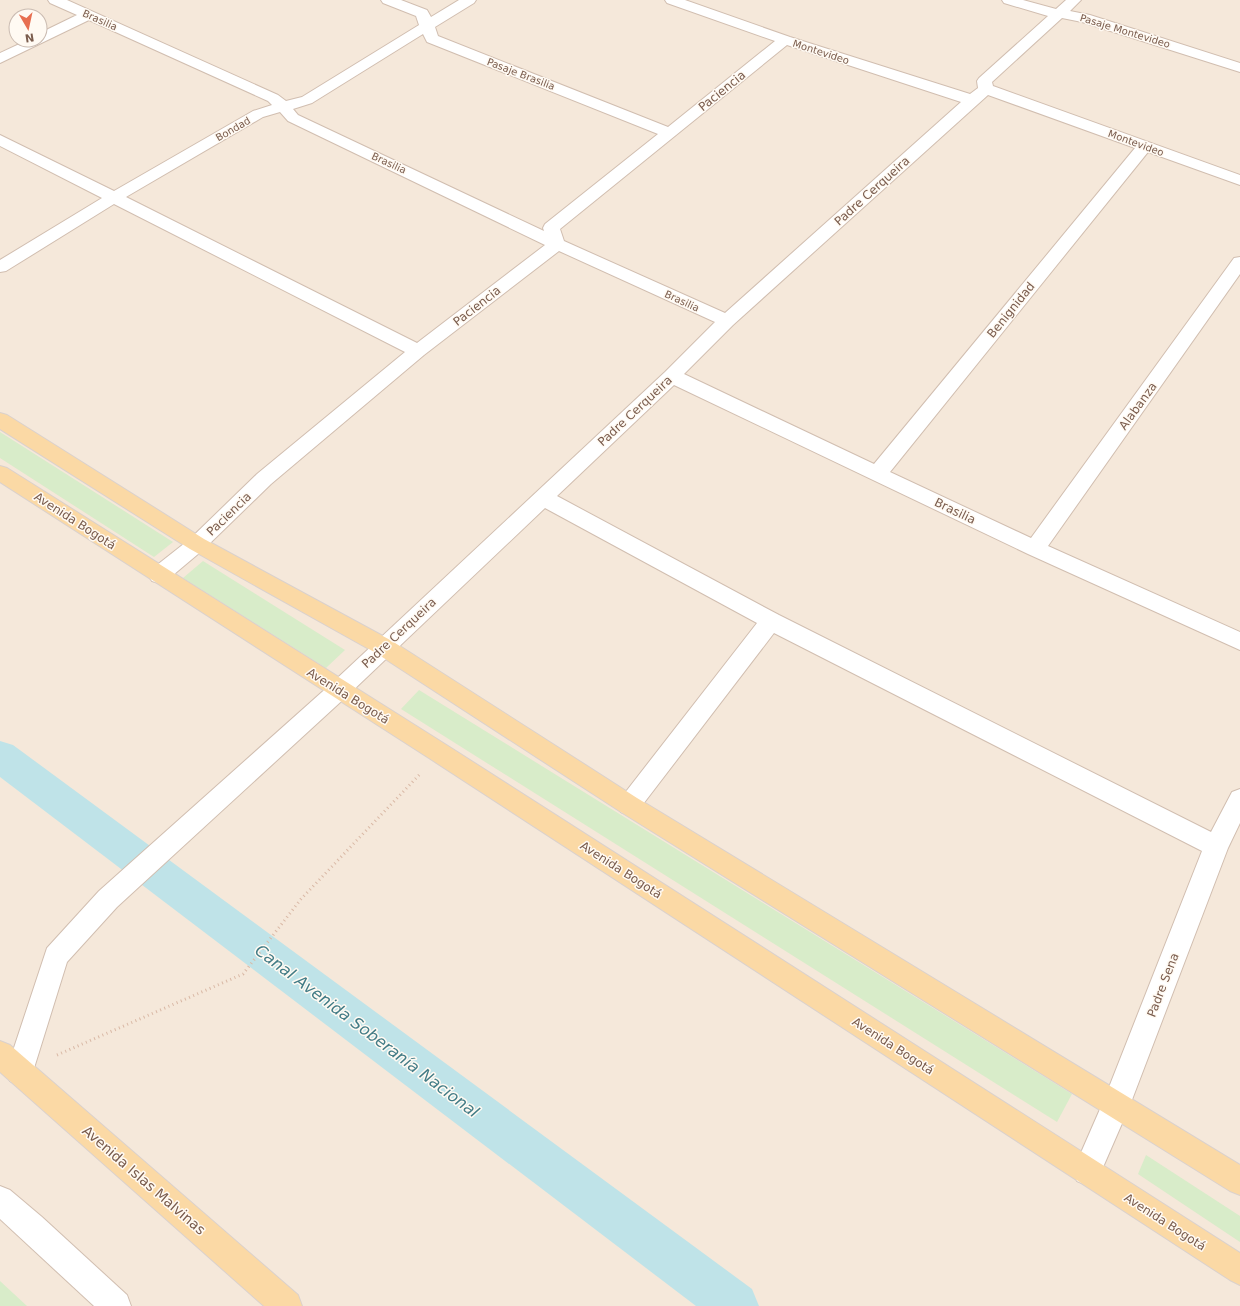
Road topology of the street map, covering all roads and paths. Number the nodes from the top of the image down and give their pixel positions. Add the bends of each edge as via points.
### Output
1 (55, 0) edge
2 (388, 0) edge
3 (469, 0) edge
4 (672, 0) edge
5 (1009, 0) edge
6 (1074, 0) edge
7 (1060, 13) junction
8 (89, 15) junction
9 (426, 27) junction
10 (48, 36) edge
11 (785, 40) junction
12 (23, 48) edge
13 (0, 59) edge
14 (1240, 68) edge
15 (979, 95) junction
16 (284, 107) junction
17 (670, 133) junction
18 (0, 140) edge
19 (1145, 146) junction
20 (1240, 180) edge
21 (113, 198) junction
22 (557, 244) junction
23 (1240, 262) edge
24 (0, 267) edge
25 (727, 321) junction
26 (418, 351) junction
27 (672, 376) junction
28 (0, 420) edge
29 (0, 473) edge
30 (877, 474) junction
31 (543, 498) junction
32 (197, 544) junction
33 (1035, 549) junction
34 (159, 575) junction
35 (771, 621) junction
36 (1240, 641) edge
37 (384, 647) junction
38 (339, 690) junction
39 (440, 753) junction
40 (1240, 799) edge
41 (628, 805) junction
42 (1216, 846) junction
43 (10, 1063) edge
44 (1116, 1105) junction
45 (1086, 1171) junction
46 (1240, 1181) edge
47 (0, 1200) edge
48 (1240, 1270) edge
49 (116, 1306) edge
50 (287, 1306) edge

1 - 8 street, Brasilia
2 - 9 street, Pasaje Brasilia via 422,13
3 - 9 street, Bondad
4 - 11 street, Montevideo
5 - 7 street, Pasaje Montevideo
6 - 7 street, Padre Cerqueira
7 - 14 street, Pasaje Montevideo via 1085,18
7 - 15 street, Padre Cerqueira via 984,81
8 - 10 street
8 - 16 street, Brasilia via 272,98
9 - 16 street, Bondad via 307,100
9 - 17 street, Pasaje Brasilia via 432,39
11 - 15 street, Montevideo
11 - 17 street, Paciencia
12 - 13 street
15 - 19 street, Montevideo
15 - 25 street, Padre Cerqueira
16 - 21 street, Bondad via 258,114
16 - 22 street, Brasilia via 292,118
17 - 22 street, Paciencia via 552,228
18 - 21 street
19 - 20 street, Montevideo
19 - 30 street, Benignidad
21 - 24 street, Bondad
21 - 26 street
22 - 25 street, Brasilia
22 - 26 street, Paciencia
23 - 33 street, Alabanza
25 - 27 street, Padre Cerqueira
26 - 32 street, Paciencia via 264,480
27 - 30 street, Brasilia
27 - 31 street, Padre Cerqueira
28 - 32 main road
29 - 34 main road, Avenida Bogotá
30 - 33 street, Brasilia
31 - 35 street
31 - 37 street, Padre Cerqueira
32 - 34 street, Paciencia
32 - 37 main road
33 - 36 street, Brasilia
34 - 38 main road, Avenida Bogotá
35 - 41 street
35 - 42 street
37 - 38 street, Padre Cerqueira
37 - 41 main road
38 - 39 main road, Avenida Bogotá
38 - 43 street, Padre Cerqueira via 108,899 56,956
39 - 43 path via 301,899 243,974
39 - 45 main road, Avenida Bogotá
40 - 42 street, Padre Sena
41 - 44 main road
42 - 44 street, Padre Sena
43 - 50 main road, Avenida Islas Malvinas
44 - 45 street, Padre Sena
44 - 46 main road
45 - 48 main road, Avenida Bogotá
47 - 49 street

